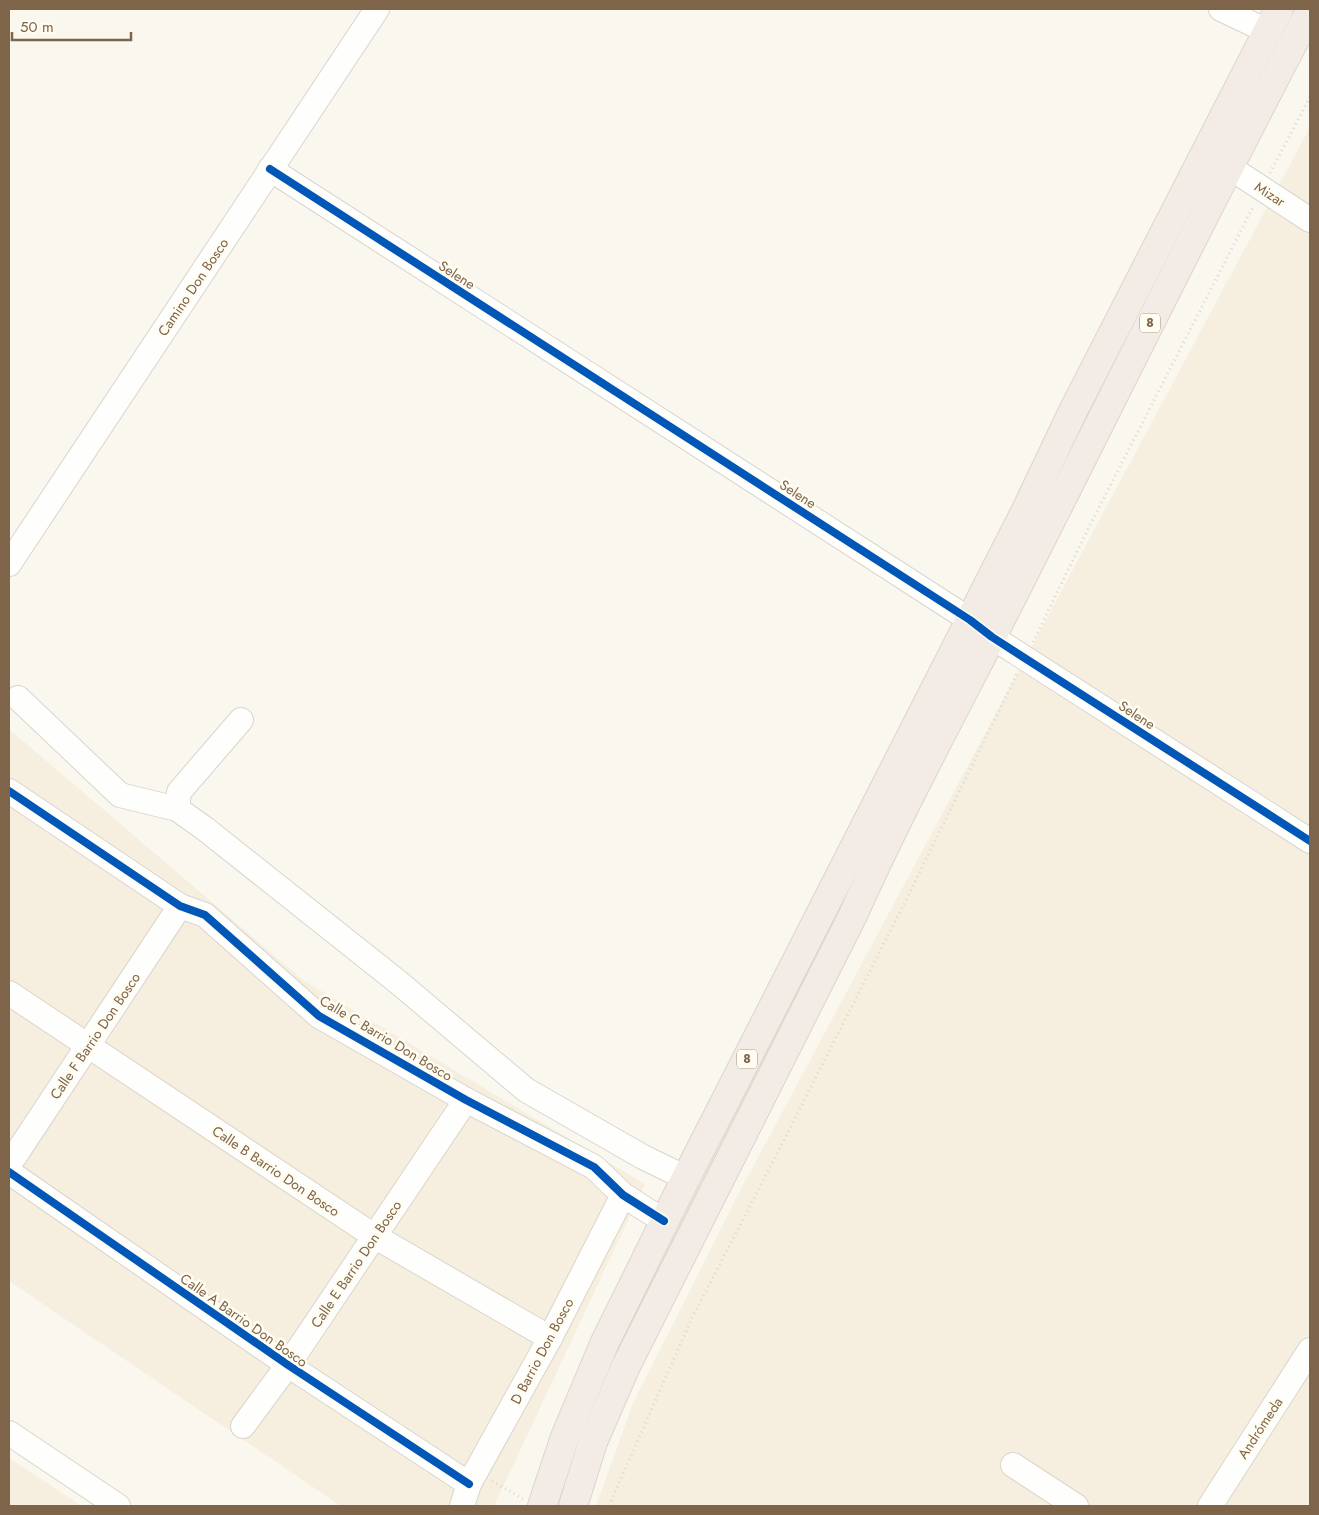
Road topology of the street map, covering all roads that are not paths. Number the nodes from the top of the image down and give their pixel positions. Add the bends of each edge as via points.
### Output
1 (377, 9) edge
2 (1221, 9) edge
3 (1310, 11) edge
4 (1273, 20) edge
5 (1229, 167) junction
6 (270, 169) junction
7 (1310, 220) edge
8 (9, 564) edge
9 (970, 620) junction
10 (992, 637) junction
11 (18, 698) dead end
12 (241, 720) dead end
13 (9, 791) edge
14 (177, 808) junction
15 (1310, 841) edge
16 (180, 906) junction
17 (9, 992) edge
18 (89, 1046) junction
19 (466, 1100) junction
20 (9, 1165) edge
21 (9, 1172) edge
22 (686, 1178) junction
23 (623, 1195) junction
24 (664, 1221) junction
25 (374, 1236) junction
26 (550, 1338) junction
27 (1310, 1350) edge
28 (288, 1366) junction
29 (243, 1426) dead end
30 (9, 1433) edge
31 (1012, 1465) dead end
32 (473, 1478) junction
33 (534, 1504) edge
34 (118, 1506) edge
35 (462, 1506) edge
36 (573, 1506) edge
37 (1076, 1506) edge
38 (1210, 1506) edge

1 - 6 street, Camino Don Bosco
2 - 4 street
3 - 5 highway, 8
4 - 9 highway, 8
5 - 7 street, Mizar
5 - 10 highway, 8
6 - 8 street, Camino Don Bosco
6 - 9 street, Selene
9 - 10 street, Selene
9 - 22 highway, 8
10 - 15 street, Selene
10 - 36 highway, 8 via 626,1366 593,1442
11 - 14 street via 120,795
12 - 14 street via 180,792
13 - 16 street, Calle C Barrio Don Bosco
14 - 22 street via 390,976 526,1090
16 - 18 street, Calle F Barrio Don Bosco
16 - 19 street, Calle C Barrio Don Bosco via 205,914 319,1016
17 - 18 street, Calle B Barrio Don Bosco
18 - 20 street, Calle F Barrio Don Bosco
18 - 25 street, Calle B Barrio Don Bosco
19 - 23 street, Calle C Barrio Don Bosco via 594,1167
19 - 25 street, Calle E Barrio Don Bosco
21 - 28 street, Calle A Barrio Don Bosco
22 - 24 highway, 8
23 - 24 street, Calle C Barrio Don Bosco
23 - 26 street, D Barrio Don Bosco
24 - 33 highway, 8 via 605,1342
25 - 26 street, Calle B Barrio Don Bosco
25 - 28 street, Calle E Barrio Don Bosco
26 - 32 street, D Barrio Don Bosco
27 - 38 street, Andrómeda
28 - 29 street, Calle E Barrio Don Bosco
28 - 32 street, Calle A Barrio Don Bosco
30 - 34 street
31 - 37 street
32 - 35 street, D Barrio Don Bosco

